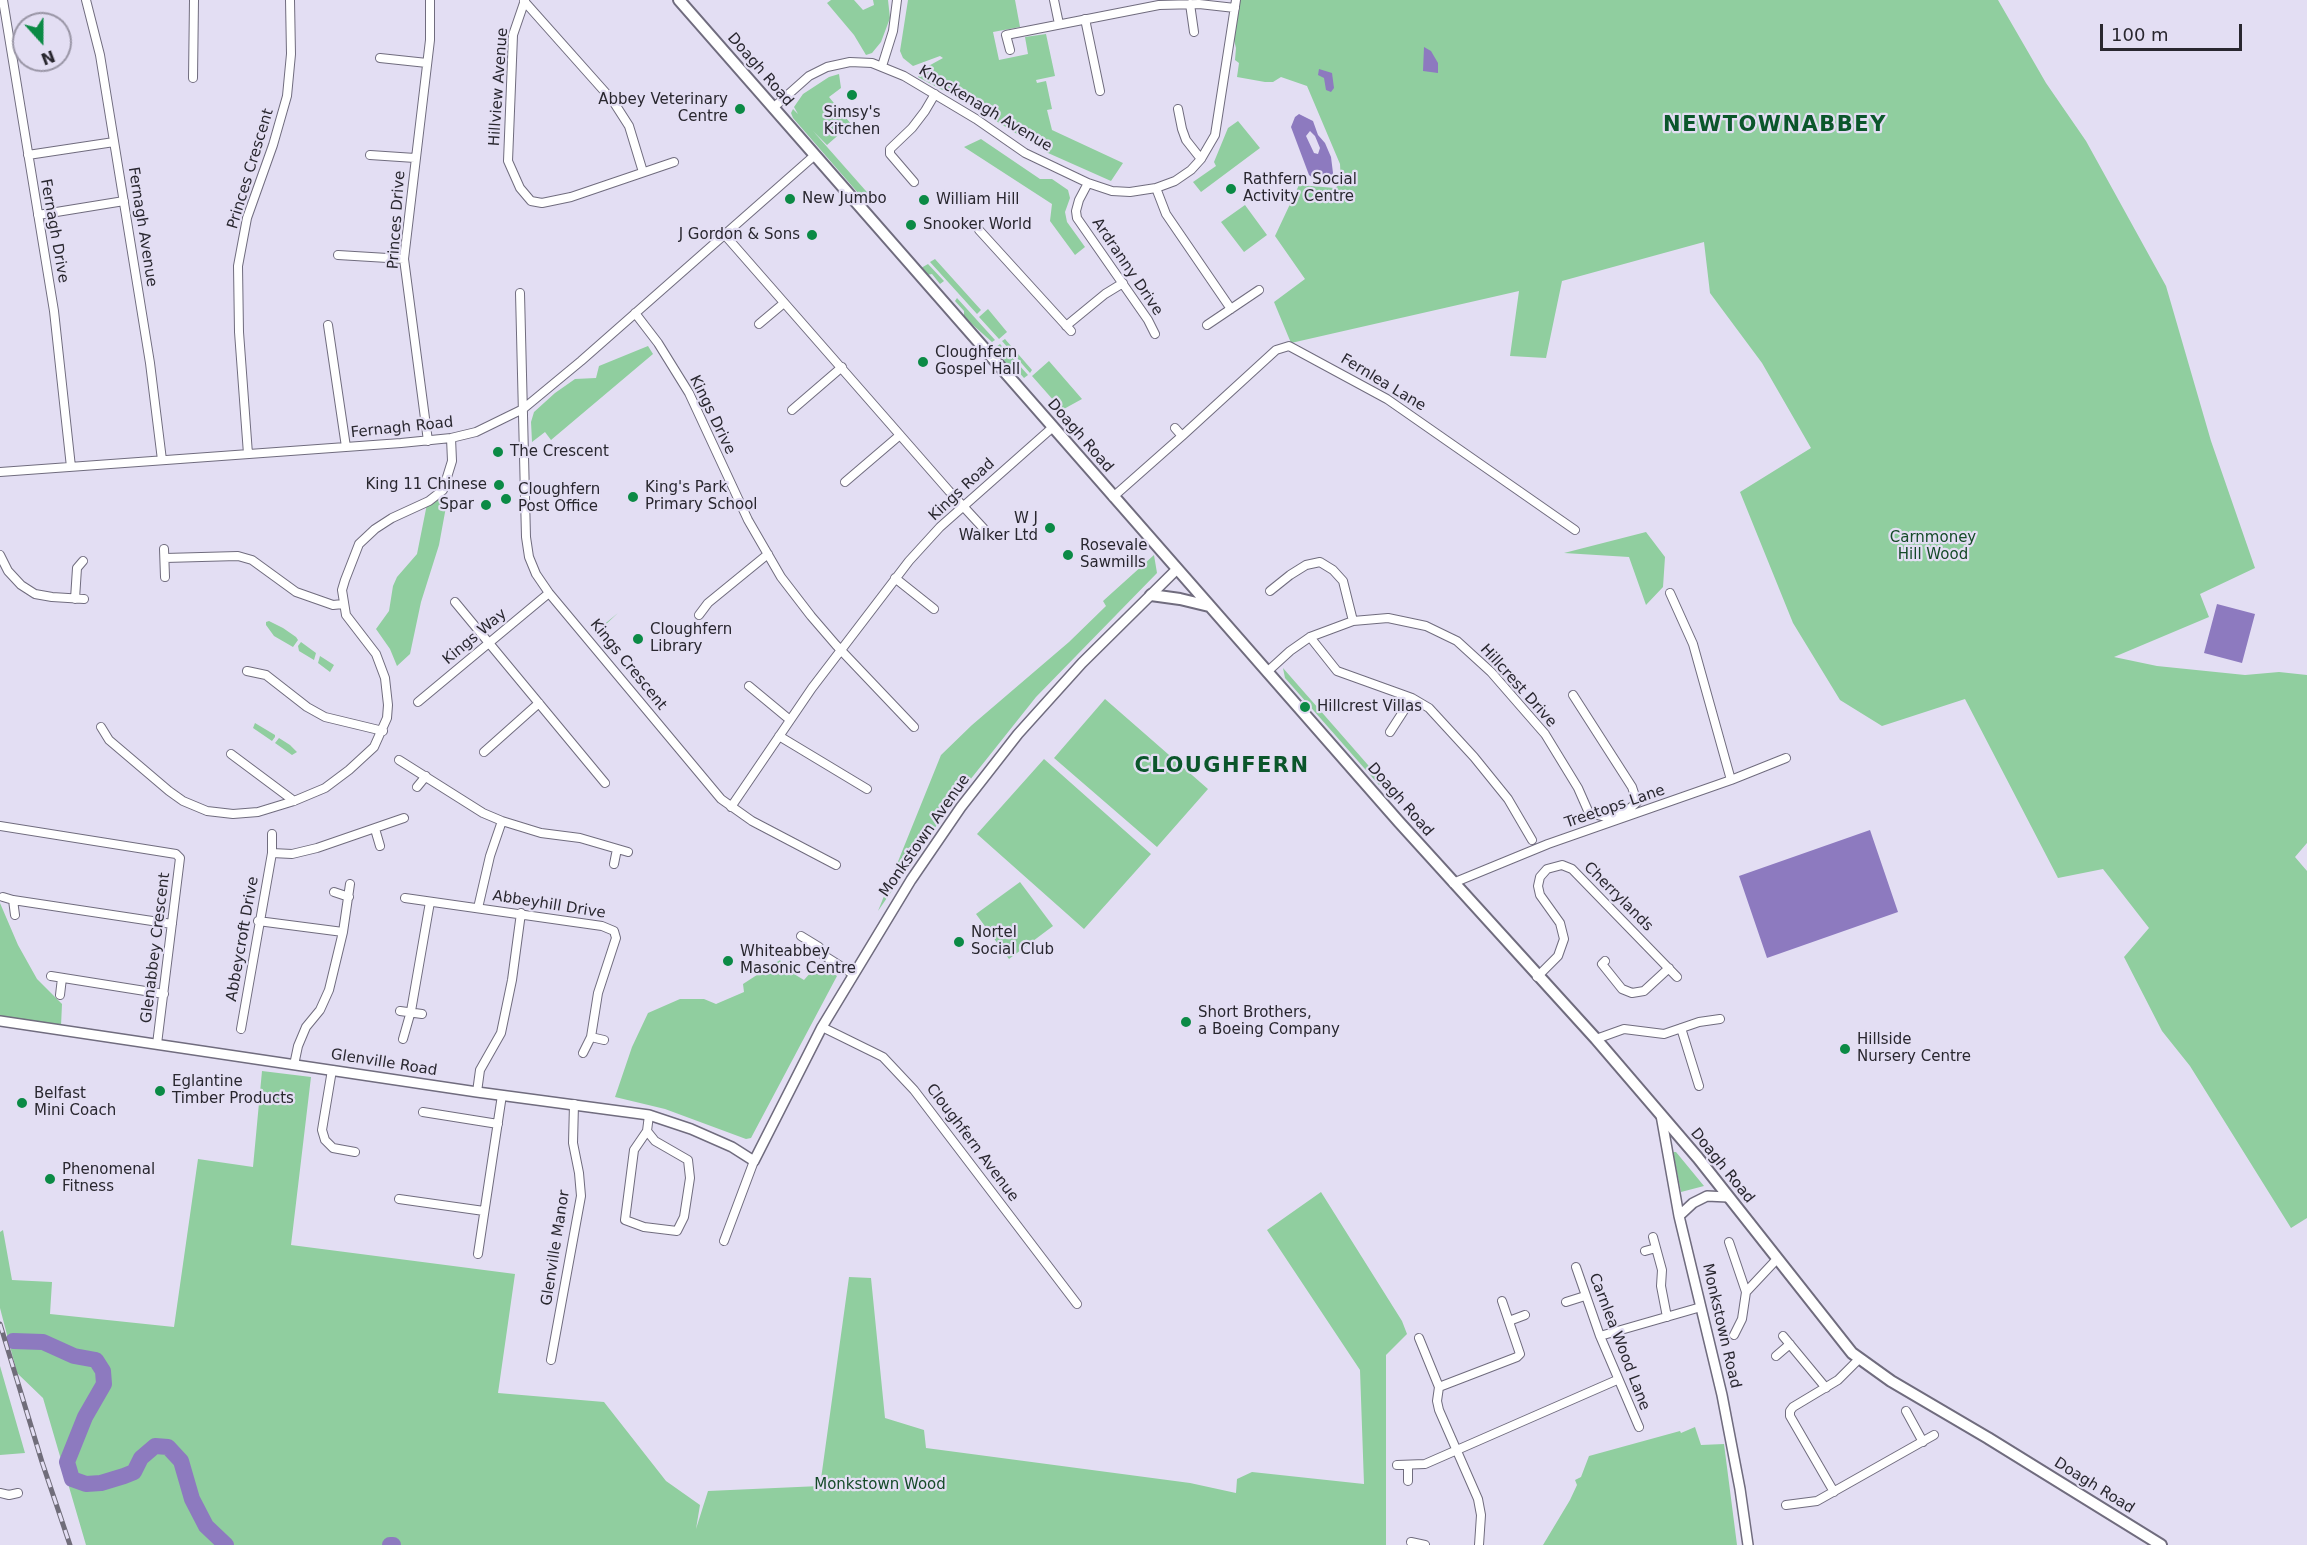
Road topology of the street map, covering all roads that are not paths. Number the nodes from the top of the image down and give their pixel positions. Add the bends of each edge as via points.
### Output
1 (3, 0) edge
2 (86, 0) edge
3 (194, 0) edge
4 (290, 0) edge
5 (430, 0) edge
6 (679, 0) edge
7 (897, 0) edge
8 (1054, 0) edge
9 (524, 1) edge
10 (1190, 4) junction
11 (1236, 4) edge
12 (1085, 19) junction
13 (1059, 24) junction
14 (1194, 32) dead end
15 (1010, 50) dead end
16 (380, 58) dead end
17 (427, 63) junction
18 (882, 66) junction
19 (193, 78) dead end
20 (1100, 91) dead end
21 (934, 94) junction
22 (773, 108) junction
23 (1178, 109) dead end
24 (114, 142) junction
25 (28, 155) junction
26 (370, 155) dead end
27 (814, 155) junction
28 (415, 158) junction
29 (1201, 159) junction
30 (674, 162) dead end
31 (642, 172) junction
32 (914, 182) dead end
33 (1088, 183) junction
34 (1156, 188) junction
35 (124, 201) junction
36 (38, 215) junction
37 (979, 230) dead end
38 (724, 234) junction
39 (338, 255) dead end
40 (404, 259) junction
41 (1124, 283) junction
42 (1259, 290) dead end
43 (520, 293) dead end
44 (784, 303) junction
45 (1231, 309) junction
46 (635, 313) junction
47 (759, 324) dead end
48 (328, 325) dead end
49 (1207, 325) dead end
50 (1155, 334) dead end
51 (842, 368) junction
52 (523, 409) junction
53 (792, 410) dead end
54 (1053, 427) junction
55 (1175, 428) dead end
56 (900, 435) junction
57 (1182, 436) junction
58 (451, 438) junction
59 (428, 441) junction
60 (346, 447) junction
61 (248, 454) junction
62 (162, 460) junction
63 (71, 467) junction
64 (0, 472) edge
65 (845, 482) dead end
66 (1113, 497) junction
67 (964, 506) junction
68 (986, 530) dead end
69 (1575, 530) dead end
70 (164, 549) dead end
71 (768, 554) junction
72 (0, 555) edge
73 (165, 558) junction
74 (83, 561) dead end
75 (1177, 569) junction
76 (165, 577) dead end
77 (895, 578) junction
78 (1270, 591) dead end
79 (549, 593) junction
80 (1670, 593) dead end
81 (1151, 595) junction
82 (75, 598) junction
83 (84, 599) dead end
84 (455, 602) dead end
85 (343, 604) junction
86 (1209, 606) junction
87 (934, 609) dead end
88 (699, 615) dead end
89 (1353, 621) junction
90 (1310, 637) junction
91 (488, 643) junction
92 (840, 650) junction
93 (247, 671) dead end
94 (1267, 672) junction
95 (749, 686) dead end
96 (1573, 695) dead end
97 (1412, 698) junction
98 (418, 702) dead end
99 (539, 703) junction
100 (790, 720) junction
101 (101, 727) dead end
102 (914, 727) dead end
103 (383, 731) junction
104 (1390, 732) dead end
105 (779, 736) junction
106 (484, 752) dead end
107 (231, 754) dead end
108 (1786, 758) dead end
109 (399, 760) dead end
110 (426, 776) junction
111 (1731, 780) junction
112 (605, 783) dead end
113 (417, 788) dead end
114 (867, 789) dead end
115 (294, 801) junction
116 (731, 807) junction
117 (404, 818) dead end
118 (502, 821) junction
119 (0, 826) edge
120 (375, 829) junction
121 (272, 834) dead end
122 (1532, 840) dead end
123 (380, 846) dead end
124 (617, 849) junction
125 (628, 852) dead end
126 (272, 853) junction
127 (614, 864) dead end
128 (836, 865) dead end
129 (1453, 882) junction
130 (350, 884) dead end
131 (334, 892) dead end
132 (3, 897) dead end
133 (349, 897) junction
134 (405, 898) dead end
135 (13, 900) junction
136 (430, 902) junction
137 (478, 908) junction
138 (521, 913) junction
139 (15, 915) dead end
140 (258, 921) junction
141 (172, 924) junction
142 (343, 932) junction
143 (801, 936) dead end
144 (1605, 961) dead end
145 (1669, 968) junction
146 (853, 974) junction
147 (51, 976) dead end
148 (1537, 977) junction
149 (1677, 977) dead end
150 (62, 978) junction
151 (164, 994) junction
152 (60, 995) dead end
153 (400, 1011) dead end
154 (411, 1011) junction
155 (422, 1014) dead end
156 (1720, 1019) dead end
157 (0, 1021) edge
158 (822, 1027) junction
159 (1682, 1028) junction
160 (241, 1029) dead end
161 (591, 1037) junction
162 (403, 1039) dead end
163 (1596, 1039) junction
164 (604, 1040) dead end
165 (157, 1044) junction
166 (583, 1053) dead end
167 (294, 1065) junction
168 (332, 1070) junction
169 (1699, 1086) dead end
170 (477, 1092) junction
171 (502, 1095) junction
172 (574, 1104) junction
173 (423, 1112) dead end
174 (649, 1115) junction
175 (1661, 1115) junction
176 (498, 1124) junction
177 (647, 1131) junction
178 (355, 1152) dead end
179 (754, 1161) junction
180 (1728, 1197) junction
181 (399, 1199) dead end
182 (484, 1211) junction
183 (1679, 1216) junction
184 (1653, 1237) dead end
185 (723, 1241) dead end
186 (1729, 1242) dead end
187 (1656, 1248) junction
188 (1645, 1251) dead end
189 (478, 1254) dead end
190 (1778, 1259) junction
191 (1576, 1267) dead end
192 (1746, 1292) junction
193 (1585, 1296) junction
194 (1502, 1301) dead end
195 (1566, 1302) dead end
196 (1077, 1304) dead end
197 (1701, 1307) junction
198 (1525, 1315) dead end
199 (1667, 1317) junction
200 (1509, 1321) junction
201 (1734, 1335) dead end
202 (1600, 1336) junction
203 (1783, 1336) dead end
204 (1419, 1338) dead end
205 (1790, 1344) junction
206 (1776, 1356) dead end
207 (1859, 1359) junction
208 (551, 1360) dead end
209 (1617, 1380) junction
210 (1439, 1387) junction
211 (1826, 1388) junction
212 (1906, 1411) dead end
213 (1639, 1427) dead end
214 (1934, 1436) dead end
215 (1923, 1442) junction
216 (1457, 1450) junction
217 (1397, 1465) dead end
218 (1408, 1465) junction
219 (1408, 1481) dead end
220 (18, 1492) dead end
221 (1834, 1492) junction
222 (0, 1493) edge
223 (1786, 1505) dead end
224 (1411, 1542) dead end
225 (1425, 1545) edge
226 (1479, 1545) edge
227 (1748, 1545) edge
228 (2161, 1545) edge

1 - 25 street, Fernagh Drive
2 - 24 street, Fernagh Avenue via 100,55
3 - 19 street
4 - 61 street, Princes Crescent via 291,54 285,102 247,219 238,266
5 - 17 street, Princes Drive
6 - 22 main road, Doagh Road
7 - 18 street
8 - 13 street
9 - 31 street via 613,101 629,126
9 - 31 street, Hillview Avenue via 513,35 508,161 519,188 531,201 542,203
10 - 11 street
10 - 12 street via 1159,5
10 - 14 street
11 - 29 street, Knockenagh Avenue via 1215,135
12 - 13 street
12 - 20 street
13 - 15 street via 1006,35
16 - 17 street
17 - 28 street, Princes Drive
18 - 21 street, Knockenagh Avenue
18 - 22 street, Knockenagh Avenue via 858,62 827,68 809,76
21 - 32 street via 912,128 890,148 890,154
21 - 33 street, Knockenagh Avenue via 1025,153
22 - 27 main road, Doagh Road
23 - 29 street via 1186,140
24 - 25 street
24 - 35 street, Fernagh Avenue
25 - 36 street, Fernagh Drive
26 - 28 street
27 - 38 street, Fernagh Road
27 - 54 main road, Doagh Road
28 - 40 street, Princes Drive
29 - 34 street, Knockenagh Avenue via 1176,181
30 - 31 street, Hillview Avenue
33 - 34 street, Knockenagh Avenue via 1121,191
33 - 41 street, Ardranny Drive via 1079,200 1077,218
34 - 45 street via 1166,214
35 - 36 street
35 - 62 street, Fernagh Avenue
36 - 63 street, Fernagh Drive via 54,312
37 - 41 street via 1068,328 1105,294
38 - 44 street
38 - 46 street, Fernagh Road
39 - 40 street
40 - 59 street, Princes Drive
41 - 50 street, Ardranny Drive
42 - 45 street
43 - 52 street, Kings Crescent
44 - 47 street
44 - 51 street
45 - 49 street
46 - 52 street, Fernagh Road
46 - 71 street, Kings Drive via 689,393
48 - 60 street
51 - 53 street
51 - 56 street
52 - 58 street, Fernagh Road via 476,432
52 - 79 street, Kings Crescent via 528,550 536,574
54 - 66 main road, Doagh Road
54 - 67 street, Kings Road
55 - 57 street
56 - 65 street
56 - 67 street
57 - 66 street, Fernlea Lane
57 - 69 street, Fernlea Lane via 1276,350 1289,346 1387,399
58 - 59 street, Fernagh Road
58 - 85 street via 452,461 443,490 375,529 359,544 342,590
59 - 60 street, Fernagh Road
60 - 61 street, Fernagh Road
61 - 62 street, Fernagh Road
62 - 63 street, Fernagh Road
63 - 64 street, Fernagh Road
66 - 75 main road, Doagh Road
67 - 68 street
67 - 77 street, Kings Road
70 - 73 street
71 - 88 street via 708,603
71 - 92 street, Kings Drive via 799,601
72 - 82 street via 8,571 35,594
73 - 76 street
73 - 85 street via 238,556 252,560 296,592
74 - 82 street via 77,568
75 - 81 street, Monkstown Avenue
75 - 86 main road, Doagh Road
77 - 87 street
77 - 92 street, Kings Road
78 - 89 street via 1306,565 1320,562 1343,580
79 - 91 street, Kings Way
79 - 116 street, Kings Crescent
80 - 111 street via 1693,644
81 - 86 main road
81 - 146 street, Monkstown Avenue via 1018,734 961,807
82 - 83 street
84 - 91 street
85 - 103 street via 346,615 376,654 384,678 388,705
86 - 94 main road, Doagh Road
89 - 90 street, Hillcrest Drive
89 - 96 street, Hillcrest Drive via 1388,618 1426,626 1457,641 1491,672 1545,734 1589,813 1607,817 1627,811 1636,802 1632,787
90 - 94 street, Hillcrest Drive
90 - 97 street via 1337,671
91 - 98 street, Kings Way
91 - 99 street
92 - 100 street, Kings Road
92 - 102 street
93 - 103 street via 266,675 325,717
94 - 129 main road, Doagh Road
95 - 100 street
97 - 104 street
97 - 122 street via 1429,708 1474,756 1508,799
99 - 106 street
99 - 112 street
100 - 105 street, Kings Road
101 - 115 street via 110,740 169,791 200,808 232,814 258,812
103 - 115 street via 374,747 349,770 325,788
105 - 114 street
105 - 116 street, Kings Road
107 - 115 street
108 - 111 street, Treetops Lane
109 - 110 street
110 - 113 street
110 - 118 street
111 - 129 street, Treetops Lane
116 - 128 street, Kings Crescent
117 - 120 street
118 - 124 street
118 - 137 street
119 - 141 street, Glenabbey Crescent via 177,854 180,858
120 - 123 street
120 - 126 street via 292,854
121 - 126 street, Abbeycroft Drive
124 - 125 street
124 - 127 street
126 - 140 street, Abbeycroft Drive
129 - 148 main road, Doagh Road
130 - 133 street
131 - 133 street
132 - 135 street
133 - 142 street
134 - 136 street, Abbeyhill Drive
135 - 139 street
135 - 141 street
136 - 137 street, Abbeyhill Drive
136 - 154 street
137 - 138 street, Abbeyhill Drive
138 - 161 street, Abbeyhill Drive via 614,931 616,938 598,993
138 - 170 street via 501,1033 480,1070
140 - 142 street
140 - 160 street, Abbeycroft Drive
141 - 151 street, Glenabbey Crescent
142 - 167 street via 329,990 306,1027
143 - 146 street
144 - 145 street via 1602,964 1622,989 1632,993 1644,991
145 - 148 street, Cherrylands via 1572,869 1562,864 1548,869 1538,886 1560,923 1564,939 1558,956
145 - 149 street, Cherrylands
146 - 158 street, Monkstown Avenue
147 - 150 street
148 - 163 main road, Doagh Road
150 - 151 street
150 - 152 street
151 - 165 street, Glenabbey Crescent
153 - 154 street
154 - 155 street
154 - 162 street
156 - 159 street
157 - 165 street, Glenville Road
158 - 179 street, Monkstown Avenue
158 - 196 street, Cloughfern Avenue via 883,1057 914,1090
159 - 163 street via 1664,1034 1624,1029
159 - 169 street
161 - 164 street
161 - 166 street, Abbeyhill Drive
163 - 175 main road, Doagh Road
165 - 167 street, Glenville Road
167 - 168 street, Glenville Road
168 - 170 street, Glenville Road
168 - 178 street via 322,1130 333,1148
170 - 171 street, Glenville Road
171 - 172 street, Glenville Road
171 - 176 street
172 - 174 street, Glenville Road
172 - 208 street, Glenville Manor via 573,1143 581,1196
173 - 176 street
174 - 177 street
174 - 179 street, Glenville Road via 691,1129
175 - 180 main road, Doagh Road
175 - 183 street, Monkstown Road
176 - 182 street
177 - 177 street via 634,1150 625,1220 677,1231 684,1217 690,1178 688,1160 655,1141
179 - 185 street
180 - 183 street via 1707,1196
180 - 190 main road, Doagh Road
181 - 182 street
182 - 189 street
183 - 197 street, Monkstown Road
184 - 187 street
186 - 192 street
187 - 188 street
187 - 199 street
190 - 192 street
190 - 207 main road, Doagh Road
191 - 193 street, Carnlea Wood Lane
192 - 201 street via 1742,1319
193 - 195 street
193 - 202 street, Carnlea Wood Lane
194 - 200 street
197 - 199 street
197 - 227 street, Monkstown Road via 1722,1395
198 - 200 street
199 - 202 street
200 - 210 street via 1520,1349 1517,1357
202 - 209 street, Carnlea Wood Lane
203 - 205 street
204 - 210 street
205 - 206 street
205 - 211 street
207 - 211 street
207 - 228 main road, Doagh Road
209 - 213 street, Carnlea Wood Lane
209 - 216 street
210 - 216 street via 1437,1401
211 - 221 street via 1793,1407 1790,1416
212 - 215 street
214 - 215 street
215 - 221 street
216 - 218 street via 1425,1464
216 - 226 street via 1478,1499
217 - 218 street
218 - 219 street
220 - 222 street
221 - 223 street via 1817,1501
224 - 225 street

